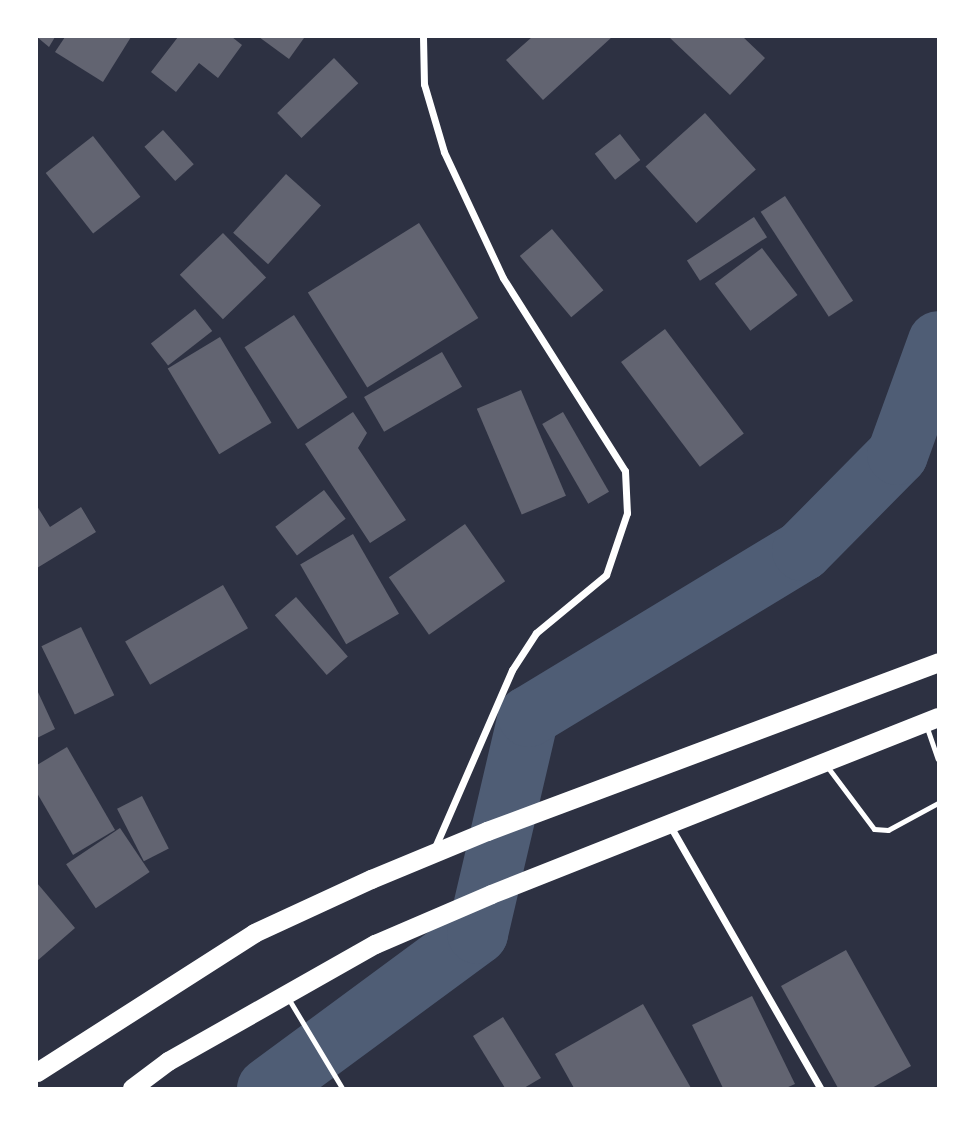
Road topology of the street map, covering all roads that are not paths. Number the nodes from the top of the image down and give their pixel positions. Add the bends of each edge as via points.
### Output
1 (423, 37) edge
2 (938, 662) edge
3 (932, 719) edge
4 (938, 759) edge
5 (822, 760) junction
6 (938, 803) edge
7 (669, 823) junction
8 (433, 852) junction
9 (289, 1001) junction
10 (37, 1072) edge
11 (132, 1088) edge
12 (342, 1088) edge
13 (820, 1088) edge

1 - 8 street via 424,84 444,152 503,278 625,471 627,513 606,575 536,633 512,670
2 - 8 highway
3 - 4 lane
3 - 5 highway
5 - 6 lane via 874,829 888,830
5 - 7 highway
7 - 9 highway via 433,918
7 - 13 street
8 - 10 highway via 254,933
9 - 11 highway via 169,1060
9 - 12 lane

